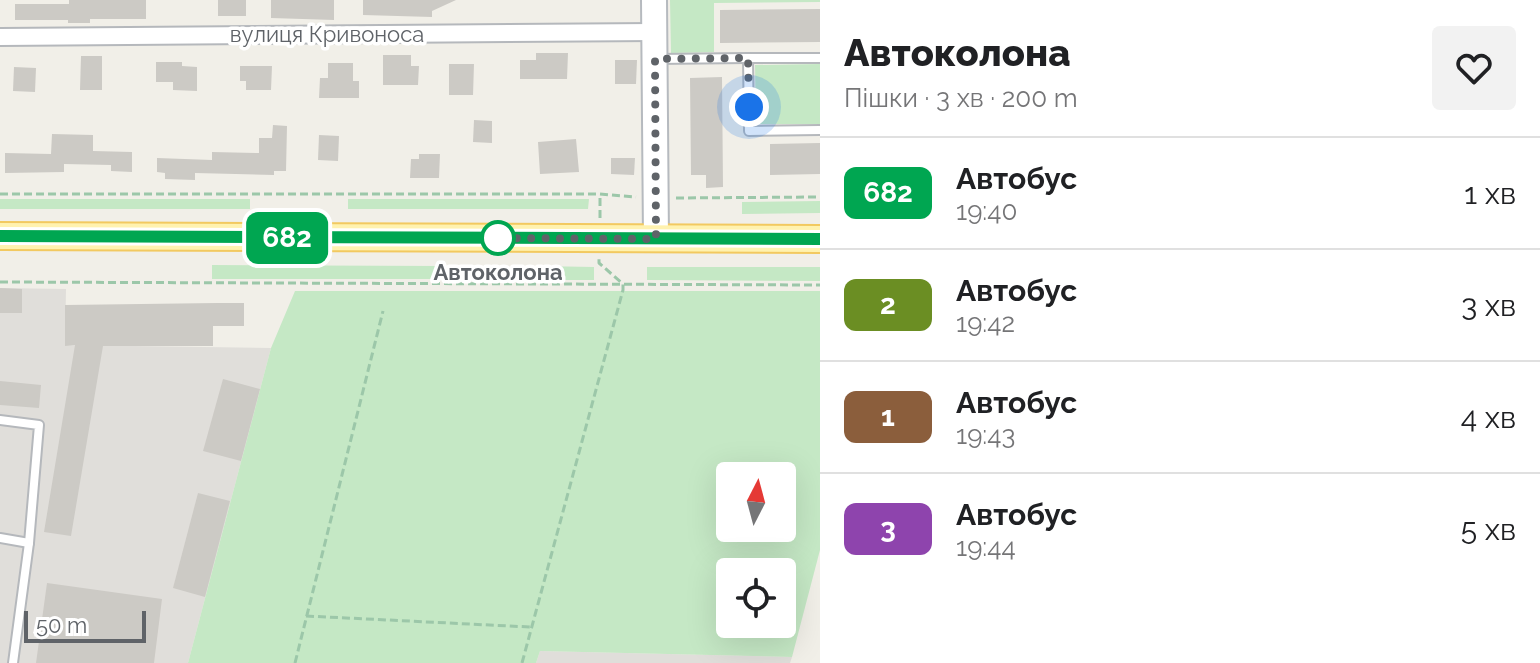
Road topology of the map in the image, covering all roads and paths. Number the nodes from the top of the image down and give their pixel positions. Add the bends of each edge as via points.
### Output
1 (654, 0) edge
2 (655, 32) junction
3 (0, 37) edge
4 (748, 58) junction
5 (820, 58) edge
6 (655, 59) junction
7 (820, 130) edge
8 (0, 194) edge
9 (820, 197) edge
10 (656, 198) junction
11 (0, 236) edge
12 (656, 239) junction
13 (820, 239) edge
14 (0, 282) edge
15 (623, 284) junction
16 (820, 285) edge
17 (383, 311) dead end
18 (0, 420) edge
19 (0, 538) edge
20 (29, 543) junction
21 (306, 616) junction
22 (532, 627) junction
23 (13, 663) edge
24 (295, 663) edge
25 (522, 663) edge

1 - 2 street
2 - 3 street, вулиця Кривоноса
2 - 6 street
4 - 5 lane
4 - 6 lane
4 - 7 lane via 749,131
6 - 10 street
8 - 10 path
9 - 10 path
10 - 12 street
11 - 12 main road
12 - 13 main road
14 - 15 path
15 - 16 path
15 - 22 path
17 - 21 path
18 - 20 lane via 39,425
19 - 20 lane
20 - 23 lane
21 - 22 path
21 - 24 path
22 - 25 path

